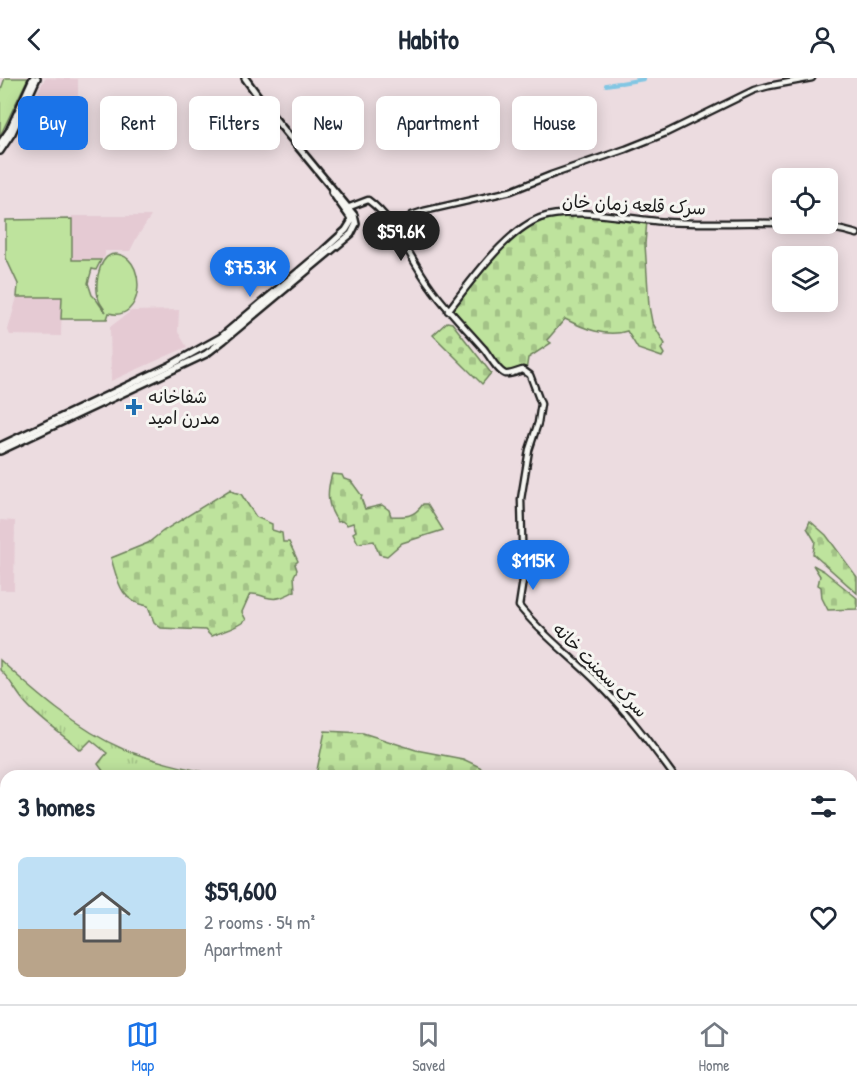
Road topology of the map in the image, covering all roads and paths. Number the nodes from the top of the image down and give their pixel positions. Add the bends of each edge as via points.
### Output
1 (35, 78) edge
2 (243, 78) edge
3 (812, 78) edge
4 (0, 144) edge
5 (0, 151) edge
6 (347, 208) junction
7 (395, 228) junction
8 (857, 234) edge
9 (448, 311) junction
10 (0, 446) edge
11 (0, 451) edge
12 (670, 770) edge

1 - 4 main road
1 - 5 main road via 12,133
2 - 6 main road via 269,117
3 - 7 street via 754,90 626,149 511,191 412,215
6 - 7 street via 368,200
6 - 10 main road via 351,222 346,230 221,337 169,366
6 - 11 main road via 356,224 351,234 206,354
7 - 9 street
8 - 9 street, سرک قلعه زمان خان via 797,224 550,215 532,222 503,245
9 - 12 street, سرک سمنت خانه via 501,371 509,374 523,370 530,375 541,404 521,499 523,580 519,606 632,719

